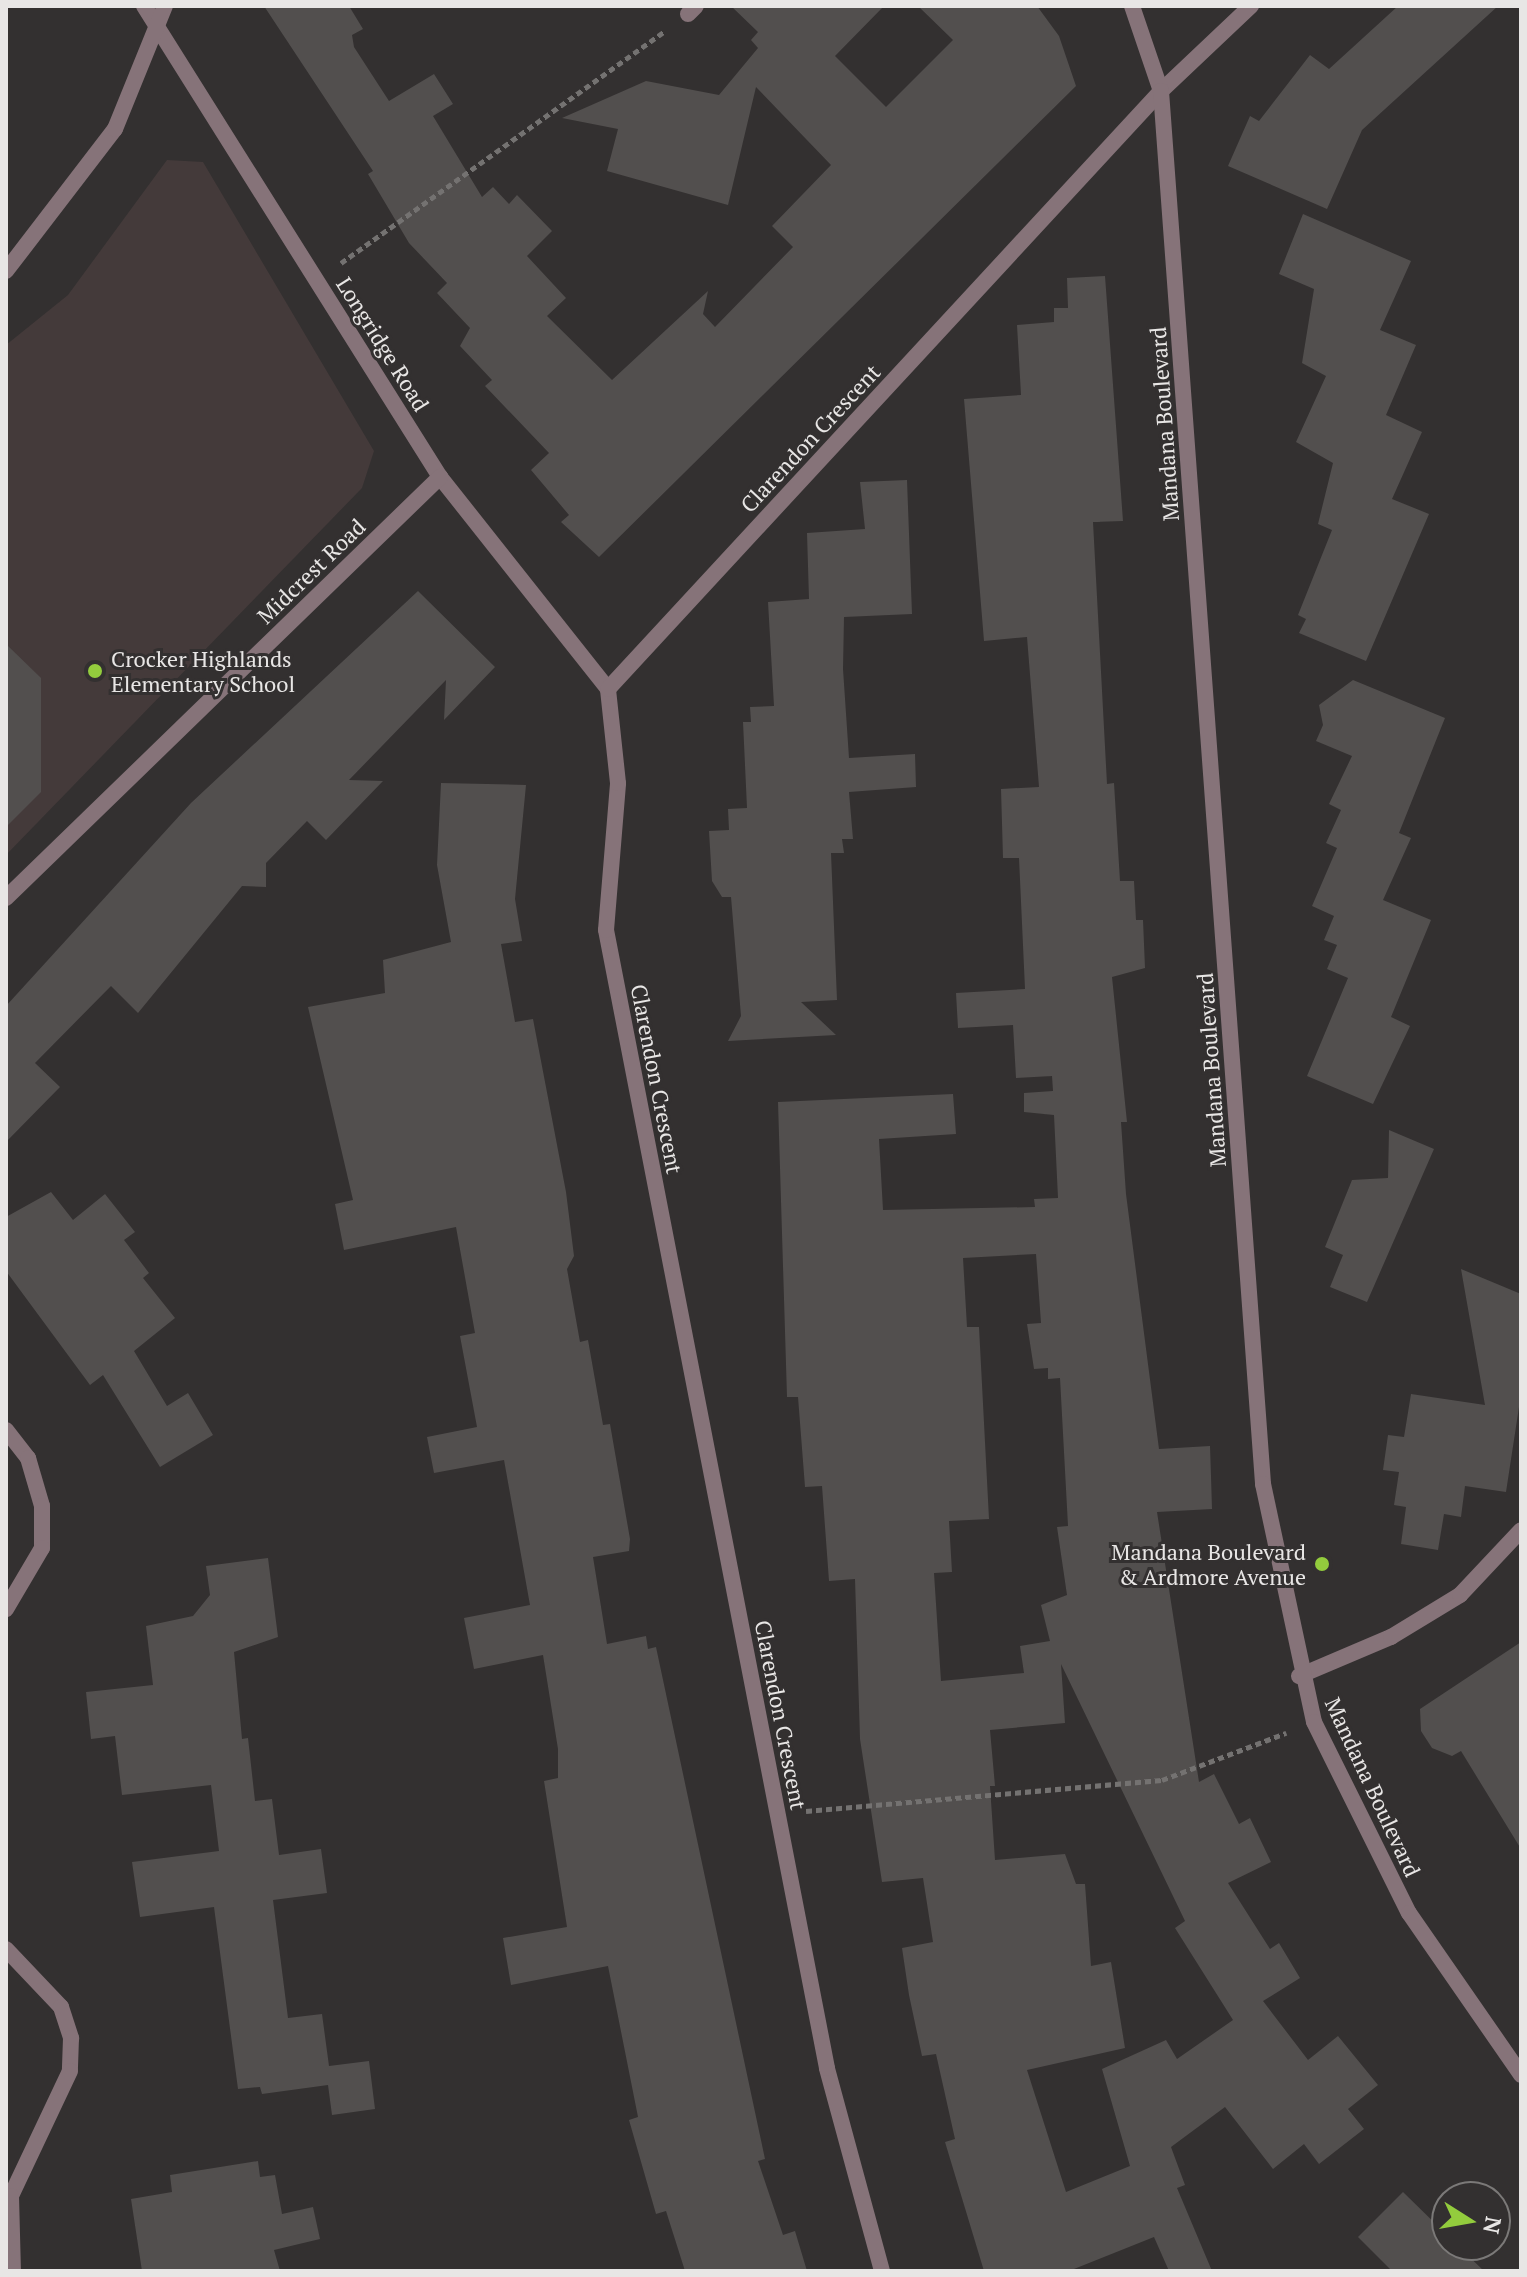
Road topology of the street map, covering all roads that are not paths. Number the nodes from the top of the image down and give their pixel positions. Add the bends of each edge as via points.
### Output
1 (144, 6) edge
2 (165, 6) edge
3 (1132, 6) edge
4 (1251, 6) edge
5 (155, 26) junction
6 (1161, 91) junction
7 (6, 271) edge
8 (440, 477) junction
9 (608, 689) junction
10 (6, 898) edge
11 (6, 1430) edge
12 (1521, 1530) edge
13 (6, 1609) edge
14 (1299, 1676) junction
15 (6, 1949) edge
16 (1521, 2075) edge
17 (13, 2271) edge
18 (882, 2271) edge

1 - 5 street, Longridge Road
2 - 5 street
3 - 6 street, Mandana Boulevard
4 - 6 street, Clarendon Crescent
5 - 7 street via 115,129
5 - 8 street, Longridge Road
6 - 9 street, Clarendon Crescent
6 - 14 street, Mandana Boulevard via 1263,1484
8 - 9 street, Longridge Road
8 - 10 street, Midcrest Road
9 - 18 street, Clarendon Crescent via 618,783 606,930 827,2068
11 - 13 street via 28,1458 42,1506 42,1548
12 - 14 street via 1460,1595 1391,1637
14 - 16 street, Mandana Boulevard via 1314,1722 1409,1913
15 - 17 street via 61,2007 71,2038 70,2071 11,2196

